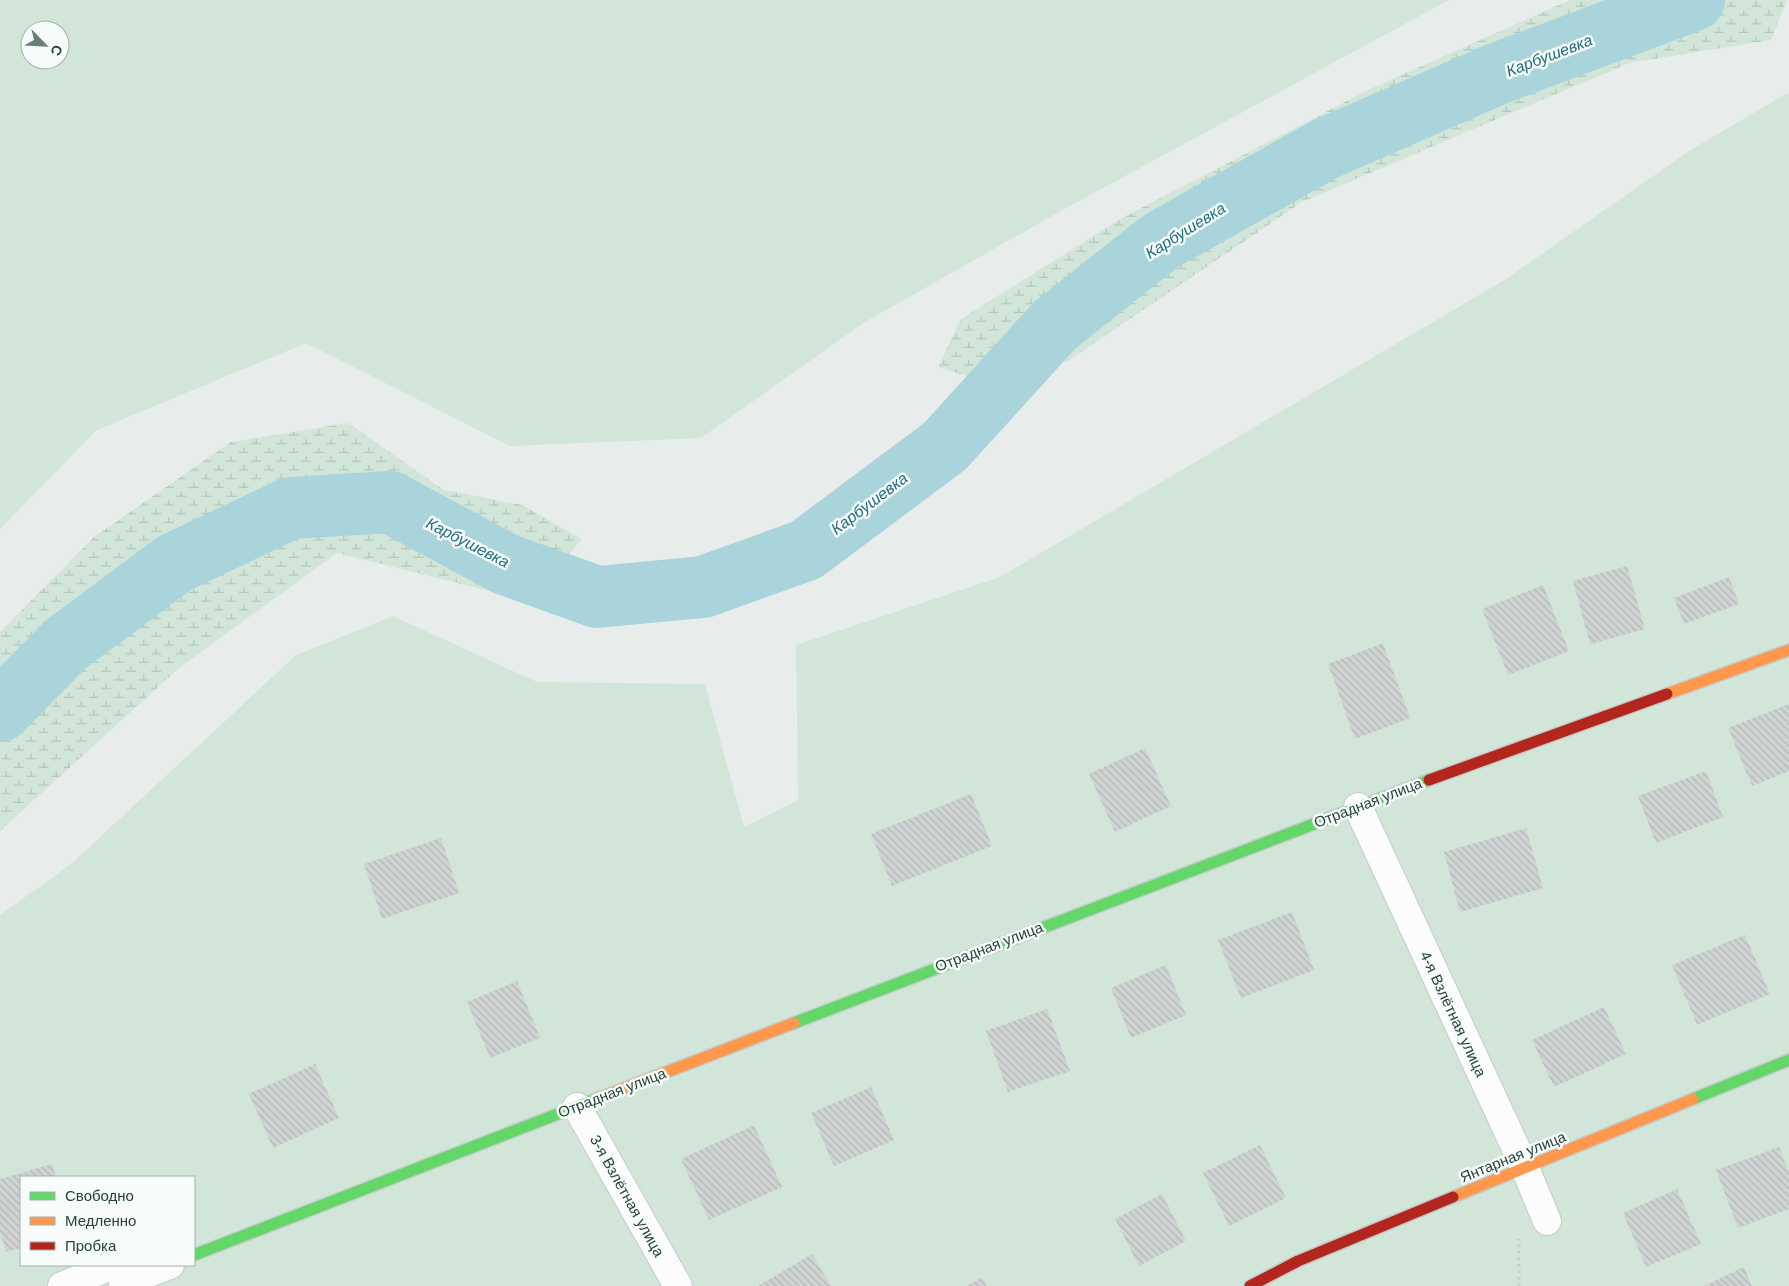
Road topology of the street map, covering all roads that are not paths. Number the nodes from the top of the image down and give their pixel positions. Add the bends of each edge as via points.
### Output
1 (1789, 650) edge
2 (1358, 807) junction
3 (1789, 1060) edge
4 (576, 1107) junction
5 (1525, 1168) junction
6 (1547, 1221) dead end
7 (195, 1255) edge
8 (112, 1266) edge
9 (115, 1266) edge
10 (168, 1266) edge
11 (129, 1284) edge
12 (62, 1286) edge
13 (678, 1286) edge
14 (1250, 1286) edge

1 - 2 street, Отрадная улица
2 - 4 street, Отрадная улица
2 - 5 street, 4-я Взлётная улица
3 - 5 street, Янтарная улица
4 - 7 street, Отрадная улица
4 - 13 street, 3-я Взлётная улица
5 - 6 street, 4-я Взлётная улица
5 - 14 street, Янтарная улица via 1298,1261
8 - 12 street
9 - 11 street
10 - 11 street

